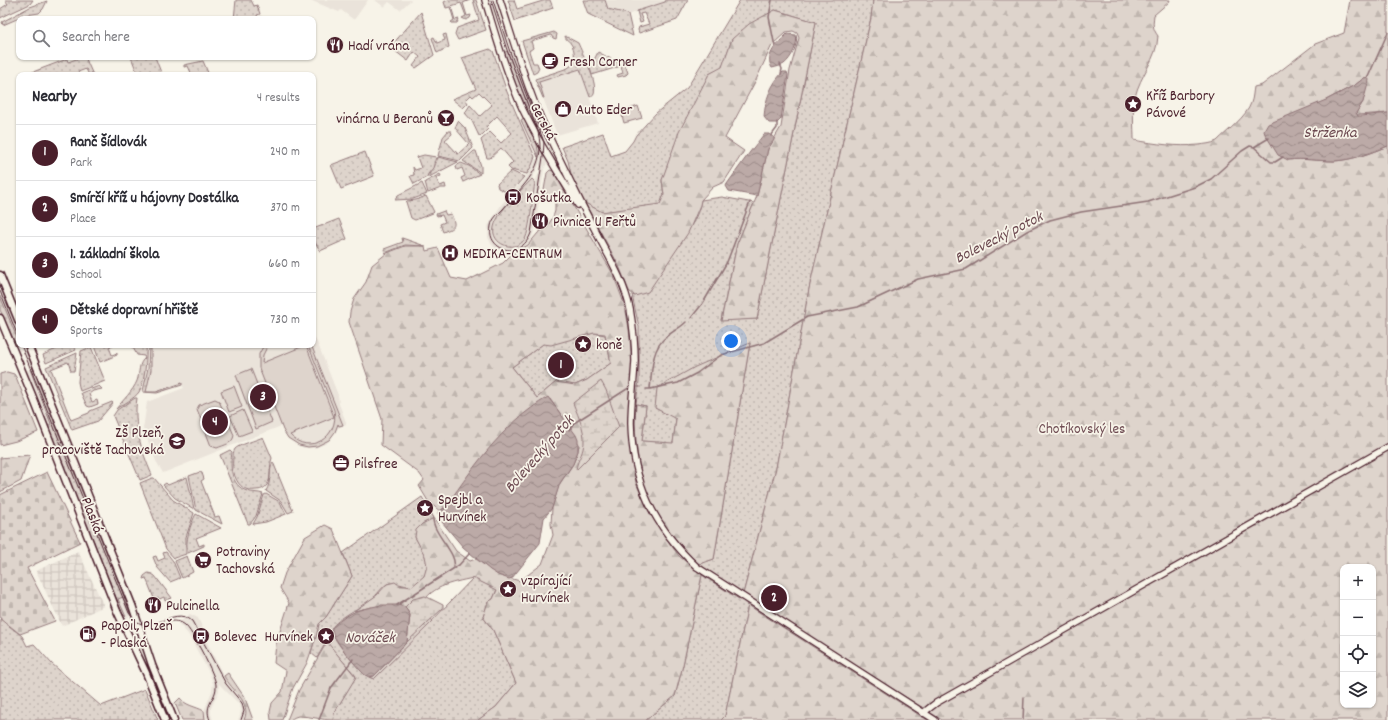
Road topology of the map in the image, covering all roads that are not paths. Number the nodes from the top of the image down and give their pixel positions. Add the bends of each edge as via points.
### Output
1 (485, 0) edge
2 (500, 0) edge
3 (602, 245) junction
4 (0, 275) edge
5 (16, 315) edge
6 (0, 318) edge
7 (29, 348) edge
8 (1388, 447) edge
9 (923, 713) junction
10 (165, 720) edge
11 (174, 720) edge
12 (935, 720) edge

1 - 3 street, Gerská via 504,61 524,110
2 - 3 street, Gerská via 540,116
3 - 9 street, Gerská via 621,282 629,307 635,360 631,421 637,472 653,512 672,542 697,567
4 - 5 main road
6 - 10 main road, Plaská via 117,611
7 - 11 main road, Plaská
8 - 9 street via 936,703
9 - 12 street, Gerská

